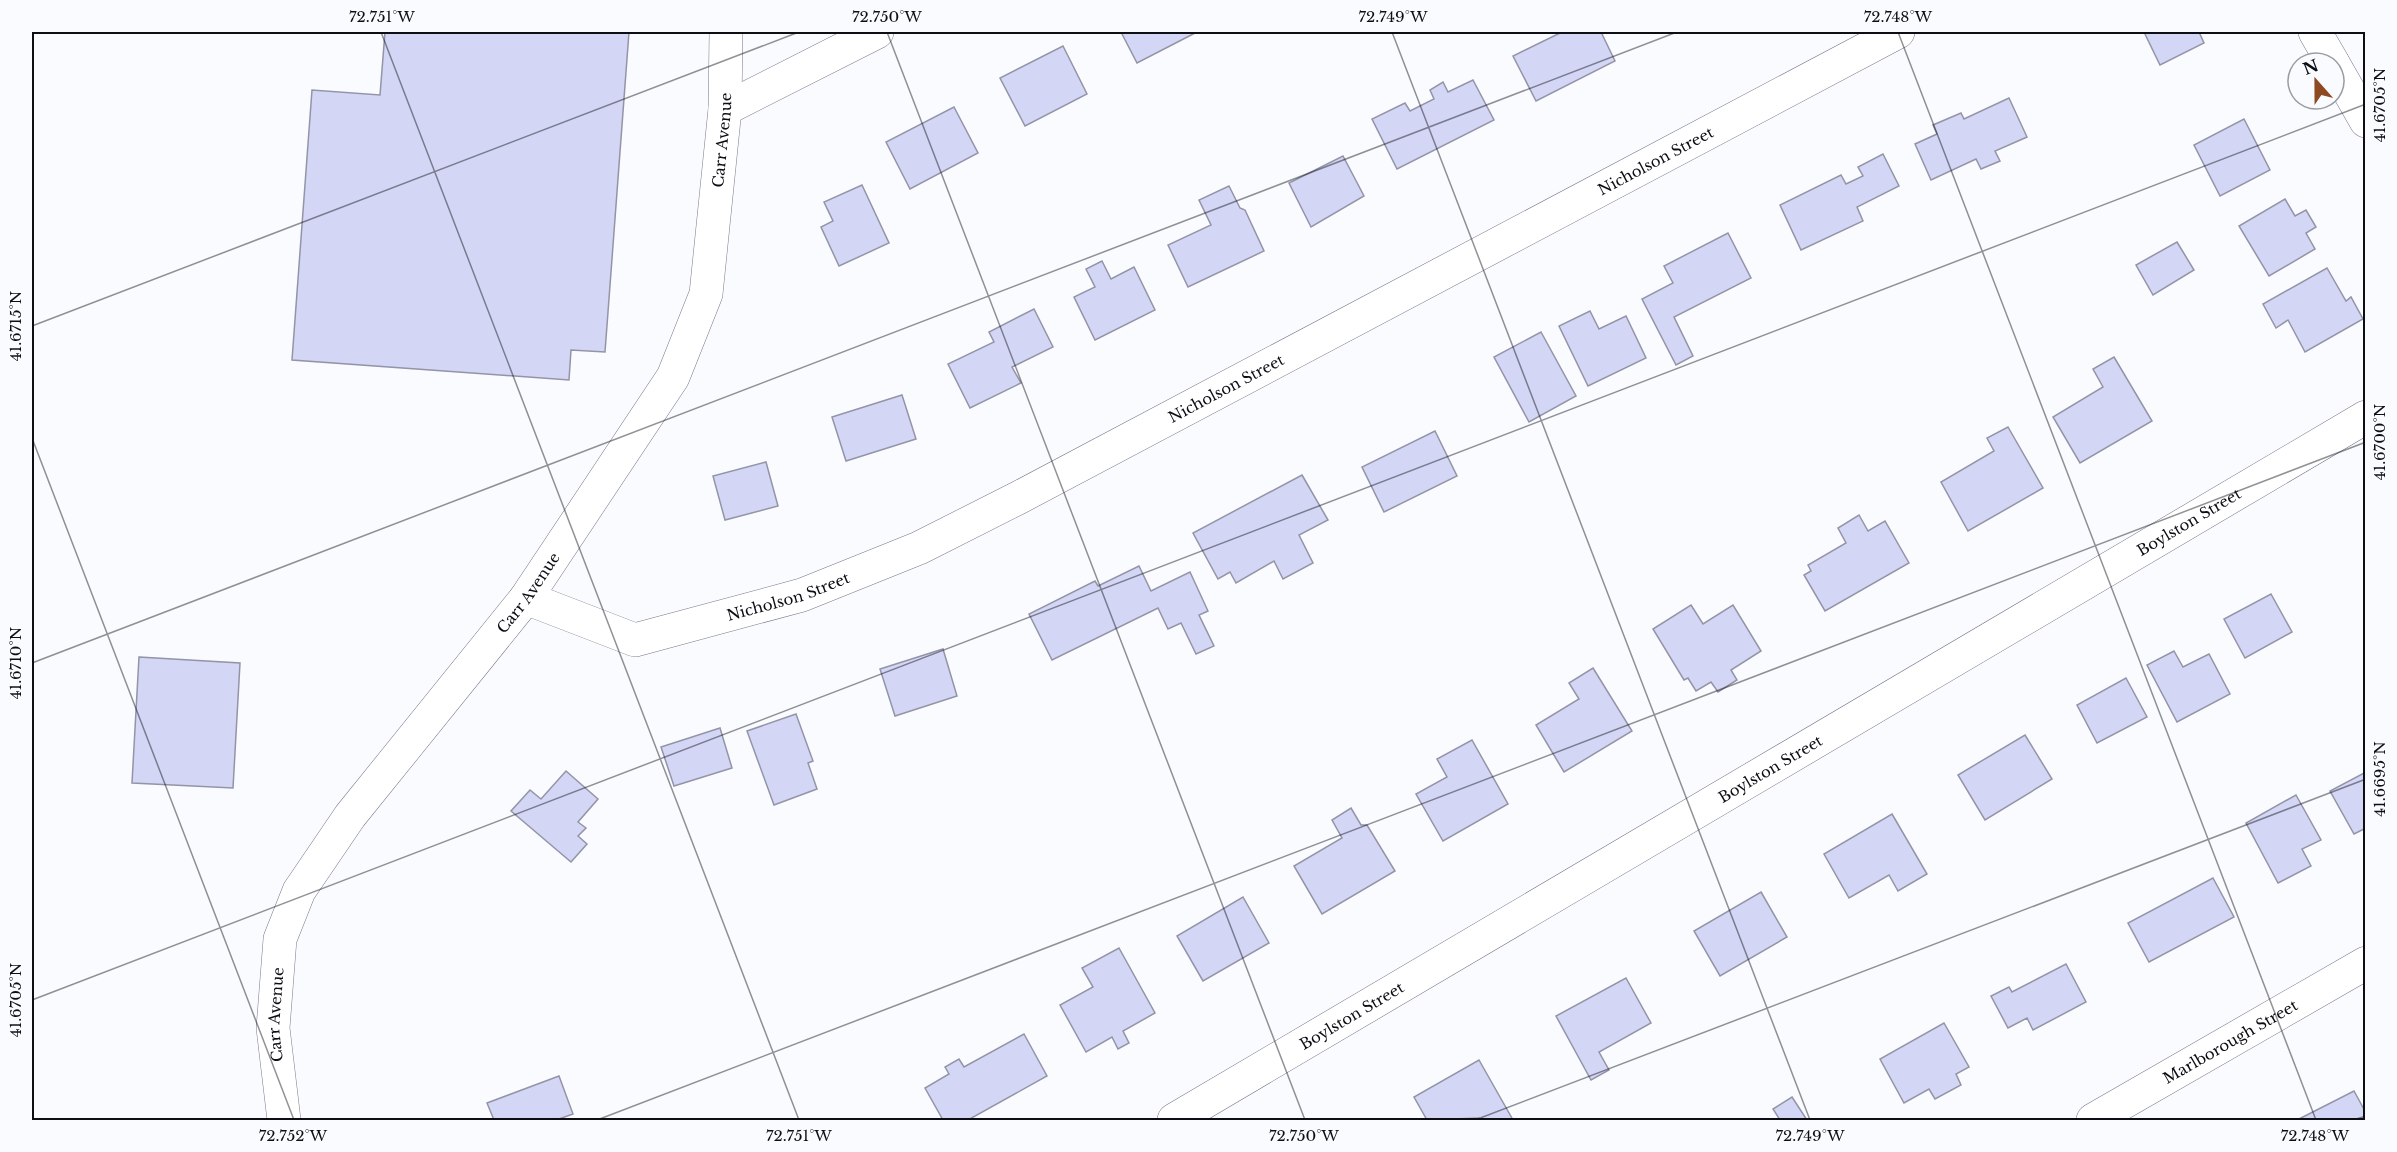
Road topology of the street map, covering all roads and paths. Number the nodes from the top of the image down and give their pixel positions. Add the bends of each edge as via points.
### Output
1 (726, 32) edge
2 (878, 32) edge
3 (1898, 32) edge
4 (2315, 32) edge
5 (2326, 51) edge
6 (2346, 85) edge
7 (725, 109) junction
8 (2366, 121) edge
9 (2366, 417) edge
10 (526, 598) junction
11 (2366, 963) edge
12 (284, 1120) edge
13 (1174, 1120) edge
14 (2093, 1120) edge

1 - 7 street, Carr Avenue
2 - 7 street
3 - 10 street, Nicholson Street via 1018,498 908,552 802,595 635,640
4 - 5 street
6 - 8 street
7 - 10 street, Carr Avenue via 706,294 677,366
9 - 13 street, Boylston Street
10 - 12 street, Carr Avenue via 350,816 299,891 280,939 273,1028
11 - 14 street, Marlborough Street

